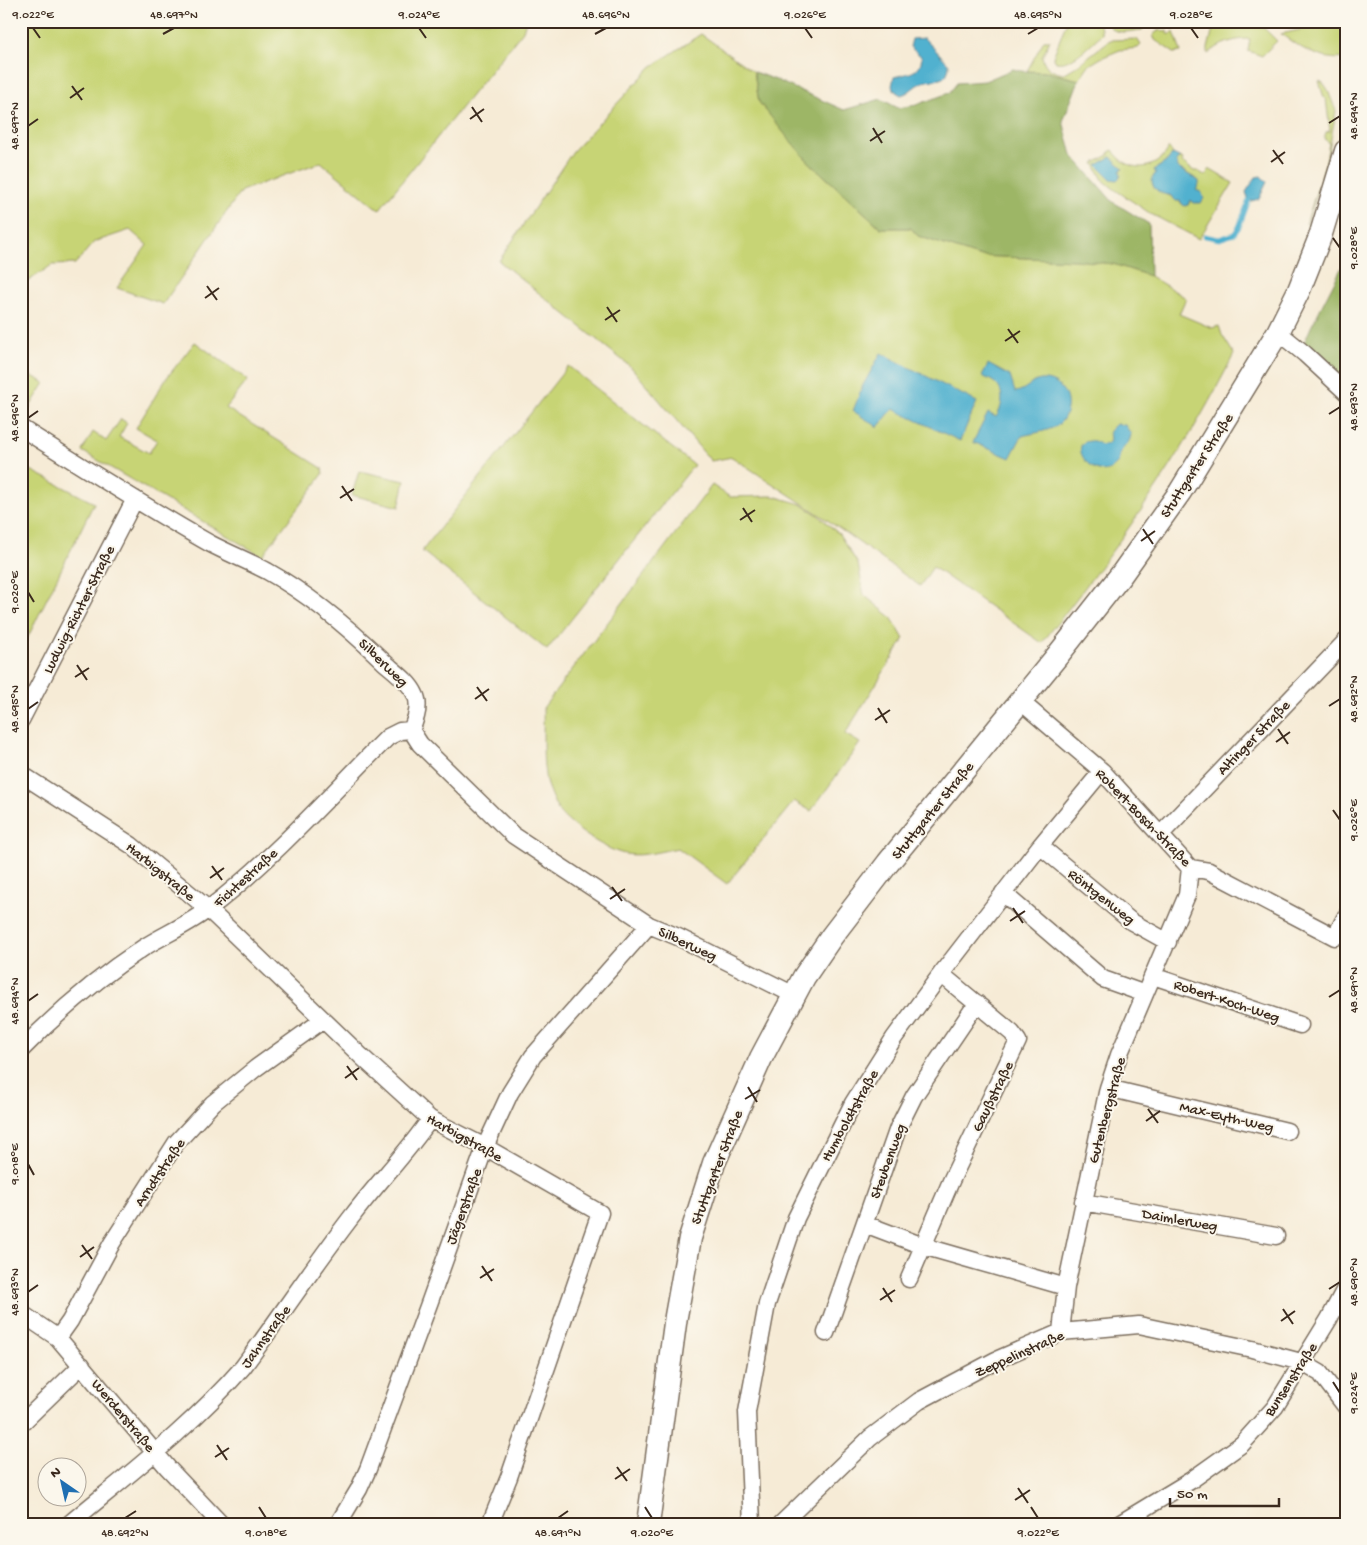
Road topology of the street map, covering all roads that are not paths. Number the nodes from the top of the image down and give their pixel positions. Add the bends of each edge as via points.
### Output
1 (1346, 151) edge
2 (1278, 332) junction
3 (1346, 392) edge
4 (21, 428) edge
5 (135, 499) junction
6 (1346, 641) edge
7 (1020, 701) junction
8 (21, 720) edge
9 (411, 730) junction
10 (1102, 771) junction
11 (21, 774) edge
12 (1161, 834) junction
13 (1040, 846) junction
14 (1190, 868) junction
15 (1003, 893) junction
16 (208, 909) junction
17 (1346, 916) edge
18 (650, 925) junction
19 (1168, 942) junction
20 (941, 974) junction
21 (1153, 976) junction
22 (1145, 994) junction
23 (794, 995) junction
24 (977, 1003) junction
25 (323, 1020) junction
26 (1300, 1024) dead end
27 (21, 1050) edge
28 (1108, 1088) junction
29 (430, 1119) junction
30 (1287, 1130) dead end
31 (485, 1147) junction
32 (1084, 1202) junction
33 (865, 1224) junction
34 (1276, 1236) dead end
35 (923, 1246) junction
36 (908, 1279) dead end
37 (1066, 1287) junction
38 (1346, 1287) edge
39 (21, 1313) edge
40 (1061, 1332) junction
41 (826, 1333) dead end
42 (58, 1338) junction
43 (1301, 1362) junction
44 (82, 1365) junction
45 (1346, 1407) edge
46 (21, 1424) edge
47 (155, 1453) junction
48 (69, 1524) edge
49 (221, 1524) edge
50 (338, 1524) edge
51 (490, 1524) edge
52 (648, 1524) edge
53 (752, 1524) edge
54 (781, 1524) edge
55 (1119, 1524) edge

1 - 2 main road, Stuttgarter Straße via 1320,237
2 - 3 street
2 - 7 main road, Stuttgarter Straße via 1180,492 1121,575
4 - 5 street, Silberweg
5 - 8 street, Ludwig-Richter-Straße
5 - 9 street, Silberweg via 300,591 361,639 416,694 417,713
6 - 12 street, Altinger Straße
7 - 10 street, Robert-Bosch-Straße
7 - 23 main road, Stuttgarter Straße via 888,863 832,936
9 - 16 street, Fichtestraße via 388,737 289,837
9 - 18 street, Silberweg via 420,744 513,835
10 - 12 street, Robert-Bosch-Straße
10 - 13 street, Humboldtstraße
11 - 16 street, Harbigstraße via 131,845
12 - 14 street, Robert-Bosch-Straße
13 - 15 street, Humboldtstraße
13 - 19 street, Röntgenweg via 1132,922
14 - 17 street, Robert-Bosch-Straße via 1210,871 1335,937
14 - 19 street, Gutenbergstraße via 1187,895
15 - 20 street, Humboldtstraße
15 - 22 street via 1103,979
16 - 25 street, Harbigstraße
16 - 27 street, Fichtestraße via 143,948 95,983
18 - 23 street, Silberweg
18 - 31 street, Jägerstraße via 533,1056 510,1093
19 - 21 street, Gutenbergstraße
20 - 24 street, Gaußstraße
20 - 53 street, Humboldtstraße via 894,1038 853,1103 790,1235 767,1304 748,1412
21 - 22 street, Gutenbergstraße
21 - 26 street, Robert-Koch-Weg
22 - 28 street, Gutenbergstraße
23 - 52 main road, Stuttgarter Straße via 735,1113 714,1163 690,1238
24 - 33 street, Steubenweg via 914,1096 898,1128
24 - 35 street, Gaußstraße via 1018,1041
25 - 29 street, Harbigstraße
25 - 42 street, Arndtstraße via 214,1103 176,1143 112,1243 70,1322
28 - 30 street, Max-Eyth-Weg
28 - 32 street, Gutenbergstraße
29 - 31 street, Harbigstraße
29 - 47 street, Jahnstraße via 343,1228 243,1367 203,1410
31 - 50 street, Jägerstraße via 368,1469
31 - 51 street, Harbigstraße via 600,1213
32 - 34 street, Daimlerweg
32 - 37 street, Gutenbergstraße
33 - 35 street
33 - 41 street, Steubenweg
35 - 36 street, Gaußstraße
35 - 37 street
37 - 40 street, Gutenbergstraße
38 - 43 street, Bunsenstraße
39 - 42 street, Werderstraße
40 - 43 street, Zeppelinstraße via 1139,1325
40 - 54 street, Zeppelinstraße via 996,1360 919,1402 870,1438
42 - 44 street, Werderstraße
43 - 45 street, Zeppelinstraße via 1320,1373
43 - 55 street, Bunsenstraße via 1274,1407 1242,1444
44 - 46 street
44 - 47 street, Werderstraße
47 - 48 street, Jahnstraße
47 - 49 street, Werderstraße

